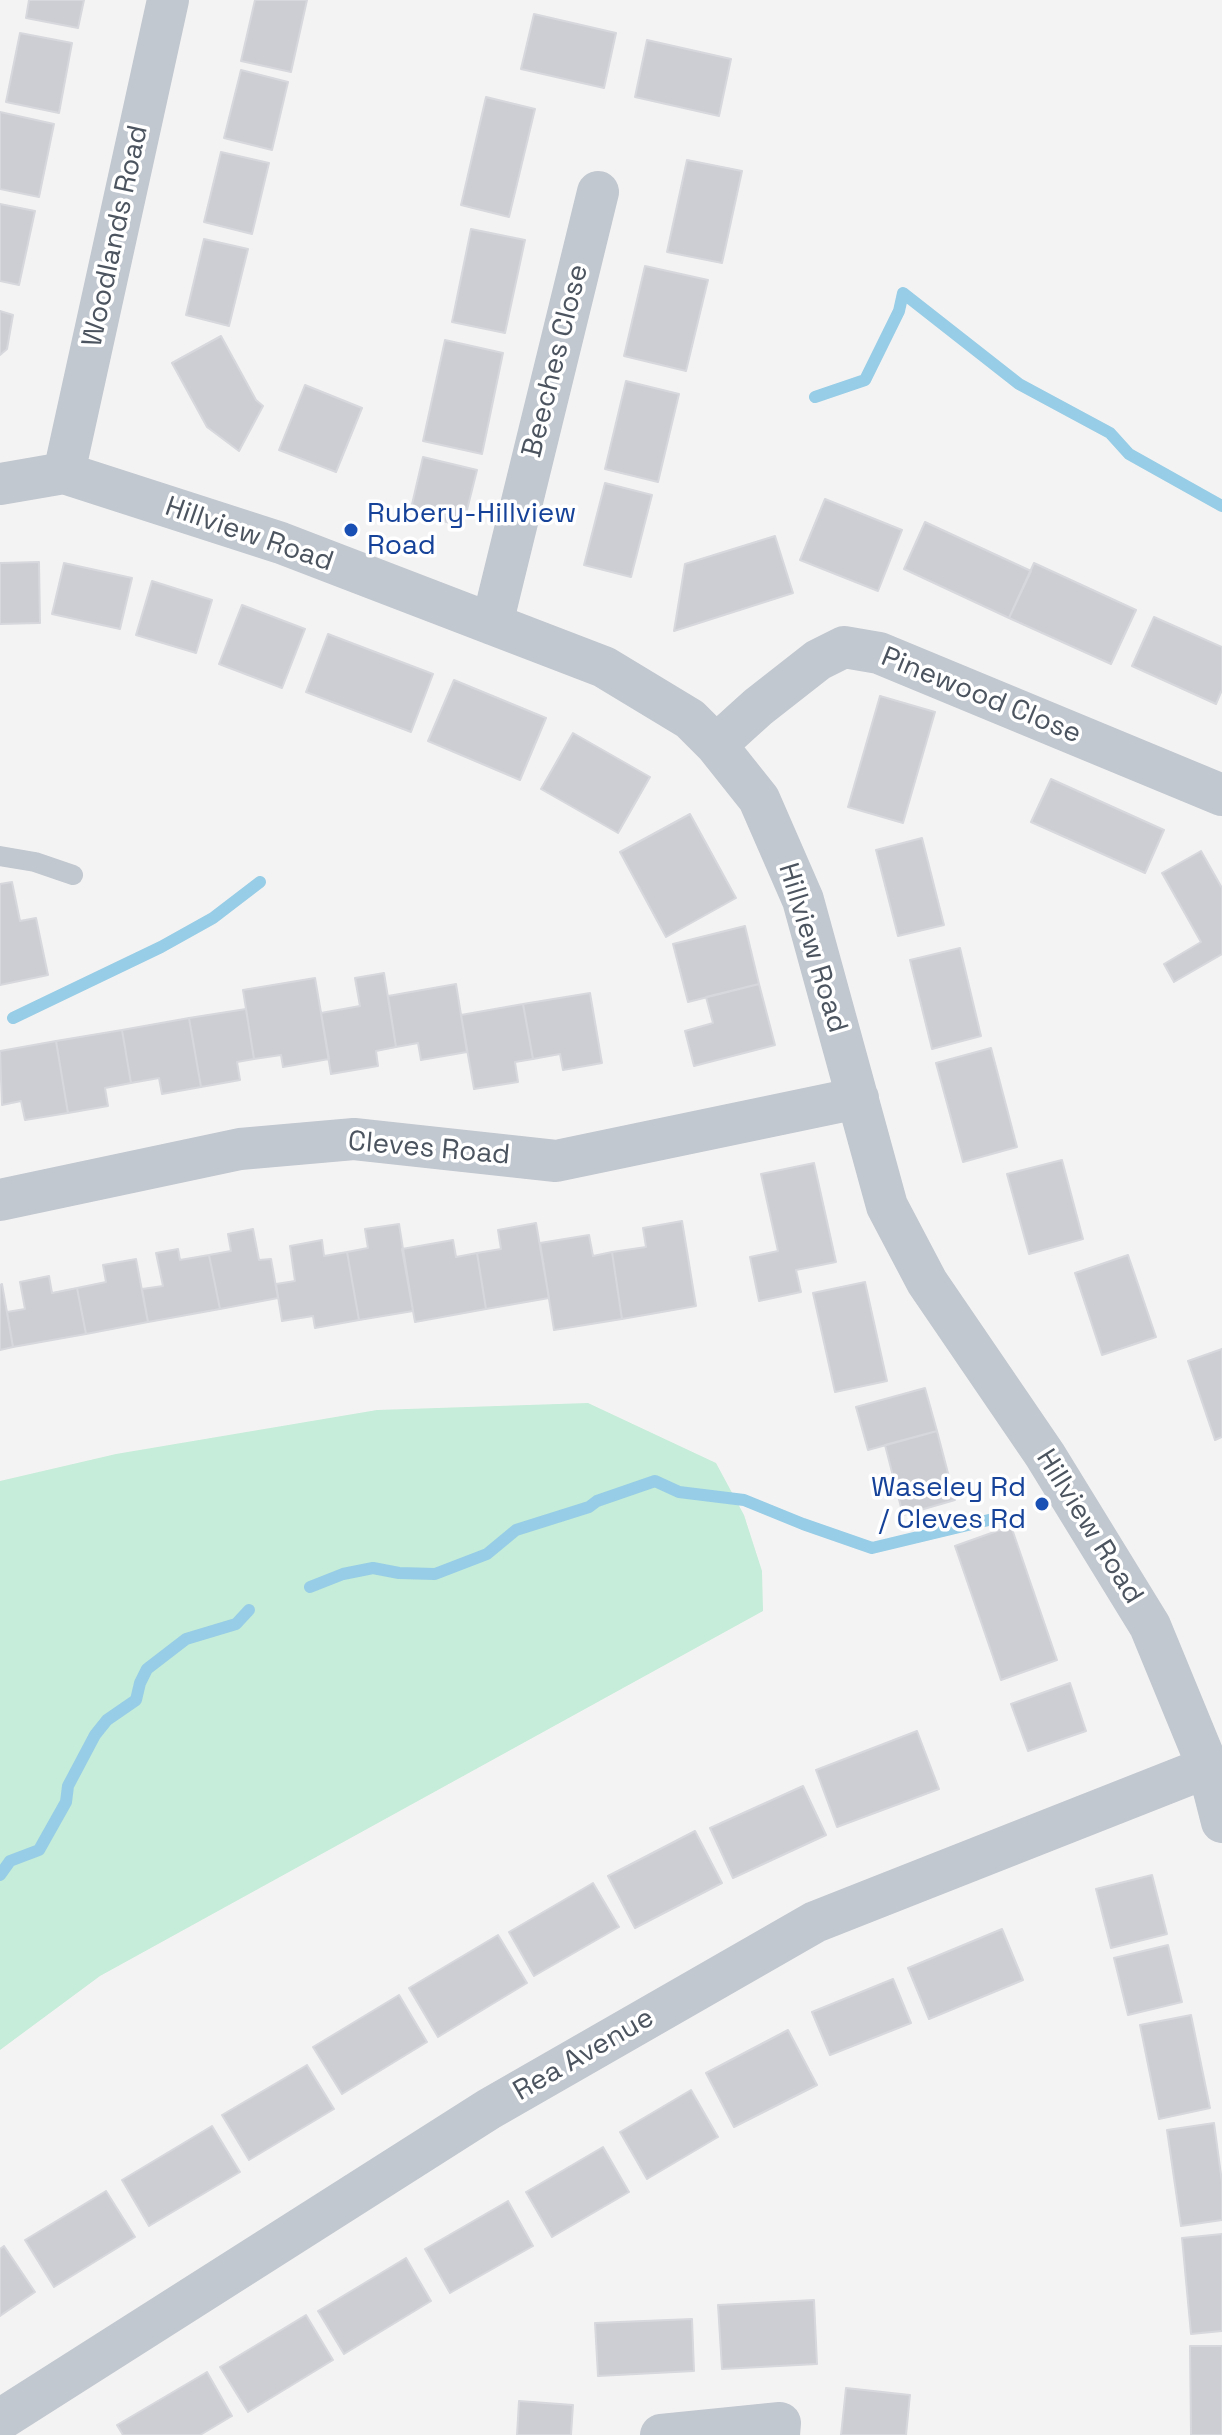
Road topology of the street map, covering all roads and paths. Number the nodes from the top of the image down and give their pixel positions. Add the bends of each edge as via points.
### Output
1 (168, 0) edge
2 (598, 192) dead end
3 (64, 473) junction
4 (0, 484) edge
5 (492, 624) junction
6 (716, 745) junction
7 (1222, 795) edge
8 (0, 856) edge
9 (73, 875) dead end
10 (858, 1098) junction
11 (0, 1200) edge
12 (1208, 1767) junction
13 (1222, 1822) edge
14 (0, 2420) edge
15 (661, 2435) edge
16 (779, 2435) edge

1 - 3 street, Woodlands Road
2 - 5 street, Beeches Close
3 - 4 street, Hillview Road
3 - 5 street, Hillview Road via 281,543
5 - 6 street, Hillview Road via 604,667 690,719
6 - 7 street, Pinewood Close via 818,660 844,647 879,653
6 - 10 street, Hillview Road via 759,799 803,900
8 - 9 lane
10 - 11 street, Cleves Road via 556,1161 354,1139 240,1149
10 - 12 street, Hillview Road via 887,1206 927,1282 1045,1455 1150,1626
12 - 13 street, Hillview Road
12 - 14 street, Rea Avenue via 815,1922 489,2109
15 - 16 street via 780,2423

